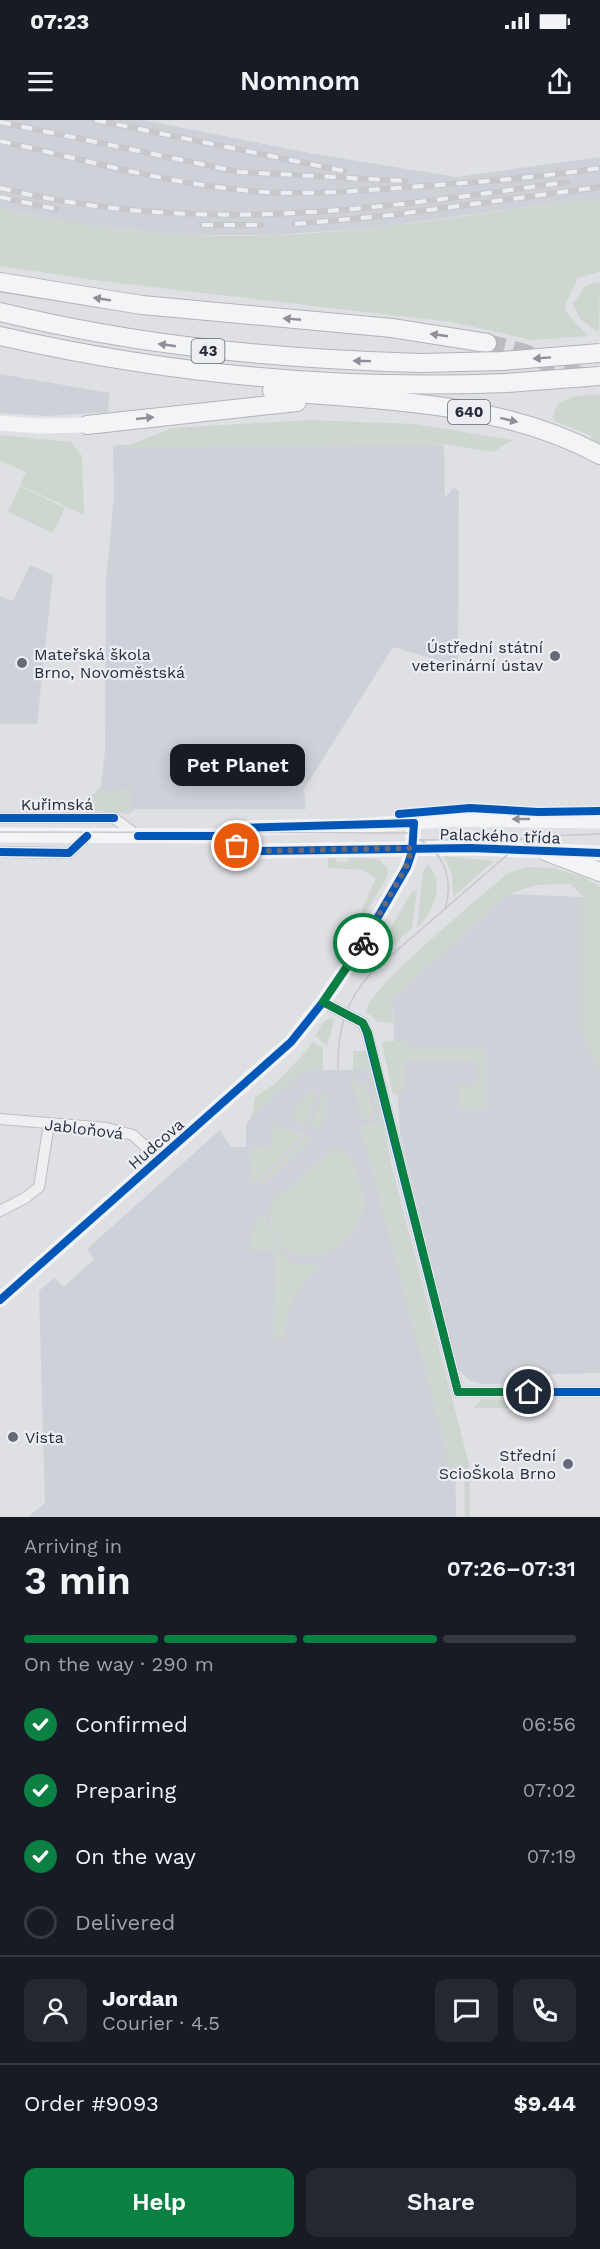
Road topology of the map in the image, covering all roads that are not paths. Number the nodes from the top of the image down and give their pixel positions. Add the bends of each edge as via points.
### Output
1 (0, 282) edge
2 (0, 312) edge
3 (0, 336) edge
4 (487, 343) tunnel mouth
5 (600, 353) edge
6 (190, 371) junction
7 (600, 376) edge
8 (503, 383) junction
9 (347, 398) junction
10 (0, 423) edge
11 (87, 425) joint
12 (600, 455) edge
13 (0, 818) edge
14 (600, 821) edge
15 (414, 823) junction
16 (0, 835) edge
17 (87, 836) junction
18 (138, 836) junction
19 (222, 836) junction
20 (412, 848) junction
21 (544, 851) junction
22 (0, 852) edge
23 (600, 853) edge
24 (600, 872) edge
25 (323, 1002) junction
26 (0, 1119) edge
27 (49, 1124) junction
28 (159, 1159) junction
29 (0, 1211) edge
30 (0, 1300) edge
31 (600, 1392) edge

4 -> 1 highway via 392,328 142,305
5 -> 2 highway, 43, bridge via 502,361 333,360 212,351 88,332
3 - 6 highway, 43
6 - 8 highway, 43 via 393,385
6 - 9 highway, 640 via 256,389
7 - 8 highway, 43, bridge
8 - 9 highway via 433,396
11 -> 9 highway
9 -> 12 highway, 640 via 487,415 551,433
10 - 11 street
13 - 18 street, Kuřimská via 114,818
14 -> 15 street, Palackého třída via 471,818
15 - 19 street, Palackého třída via 240,828
15 - 20 street, Hudcova
16 - 17 street, Kuřimská
17 - 18 street, Kuřimská
17 - 22 street, Kuřimská via 69,853
18 - 19 street, Palackého třída
19 - 20 street, Palackého třída via 251,850
20 - 21 street, Palackého třída
20 - 25 street, Hudcova via 406,867 373,926
21 - 23 street, Palackého třída
21 - 24 highway
25 - 28 street, Hudcova via 291,1042
25 - 31 street via 363,1023 368,1033 458,1392
26 - 27 street, Jabloňová
27 - 28 street, Jabloňová via 107,1128 133,1135
27 - 29 street via 39,1187
28 - 30 street, Hudcova

